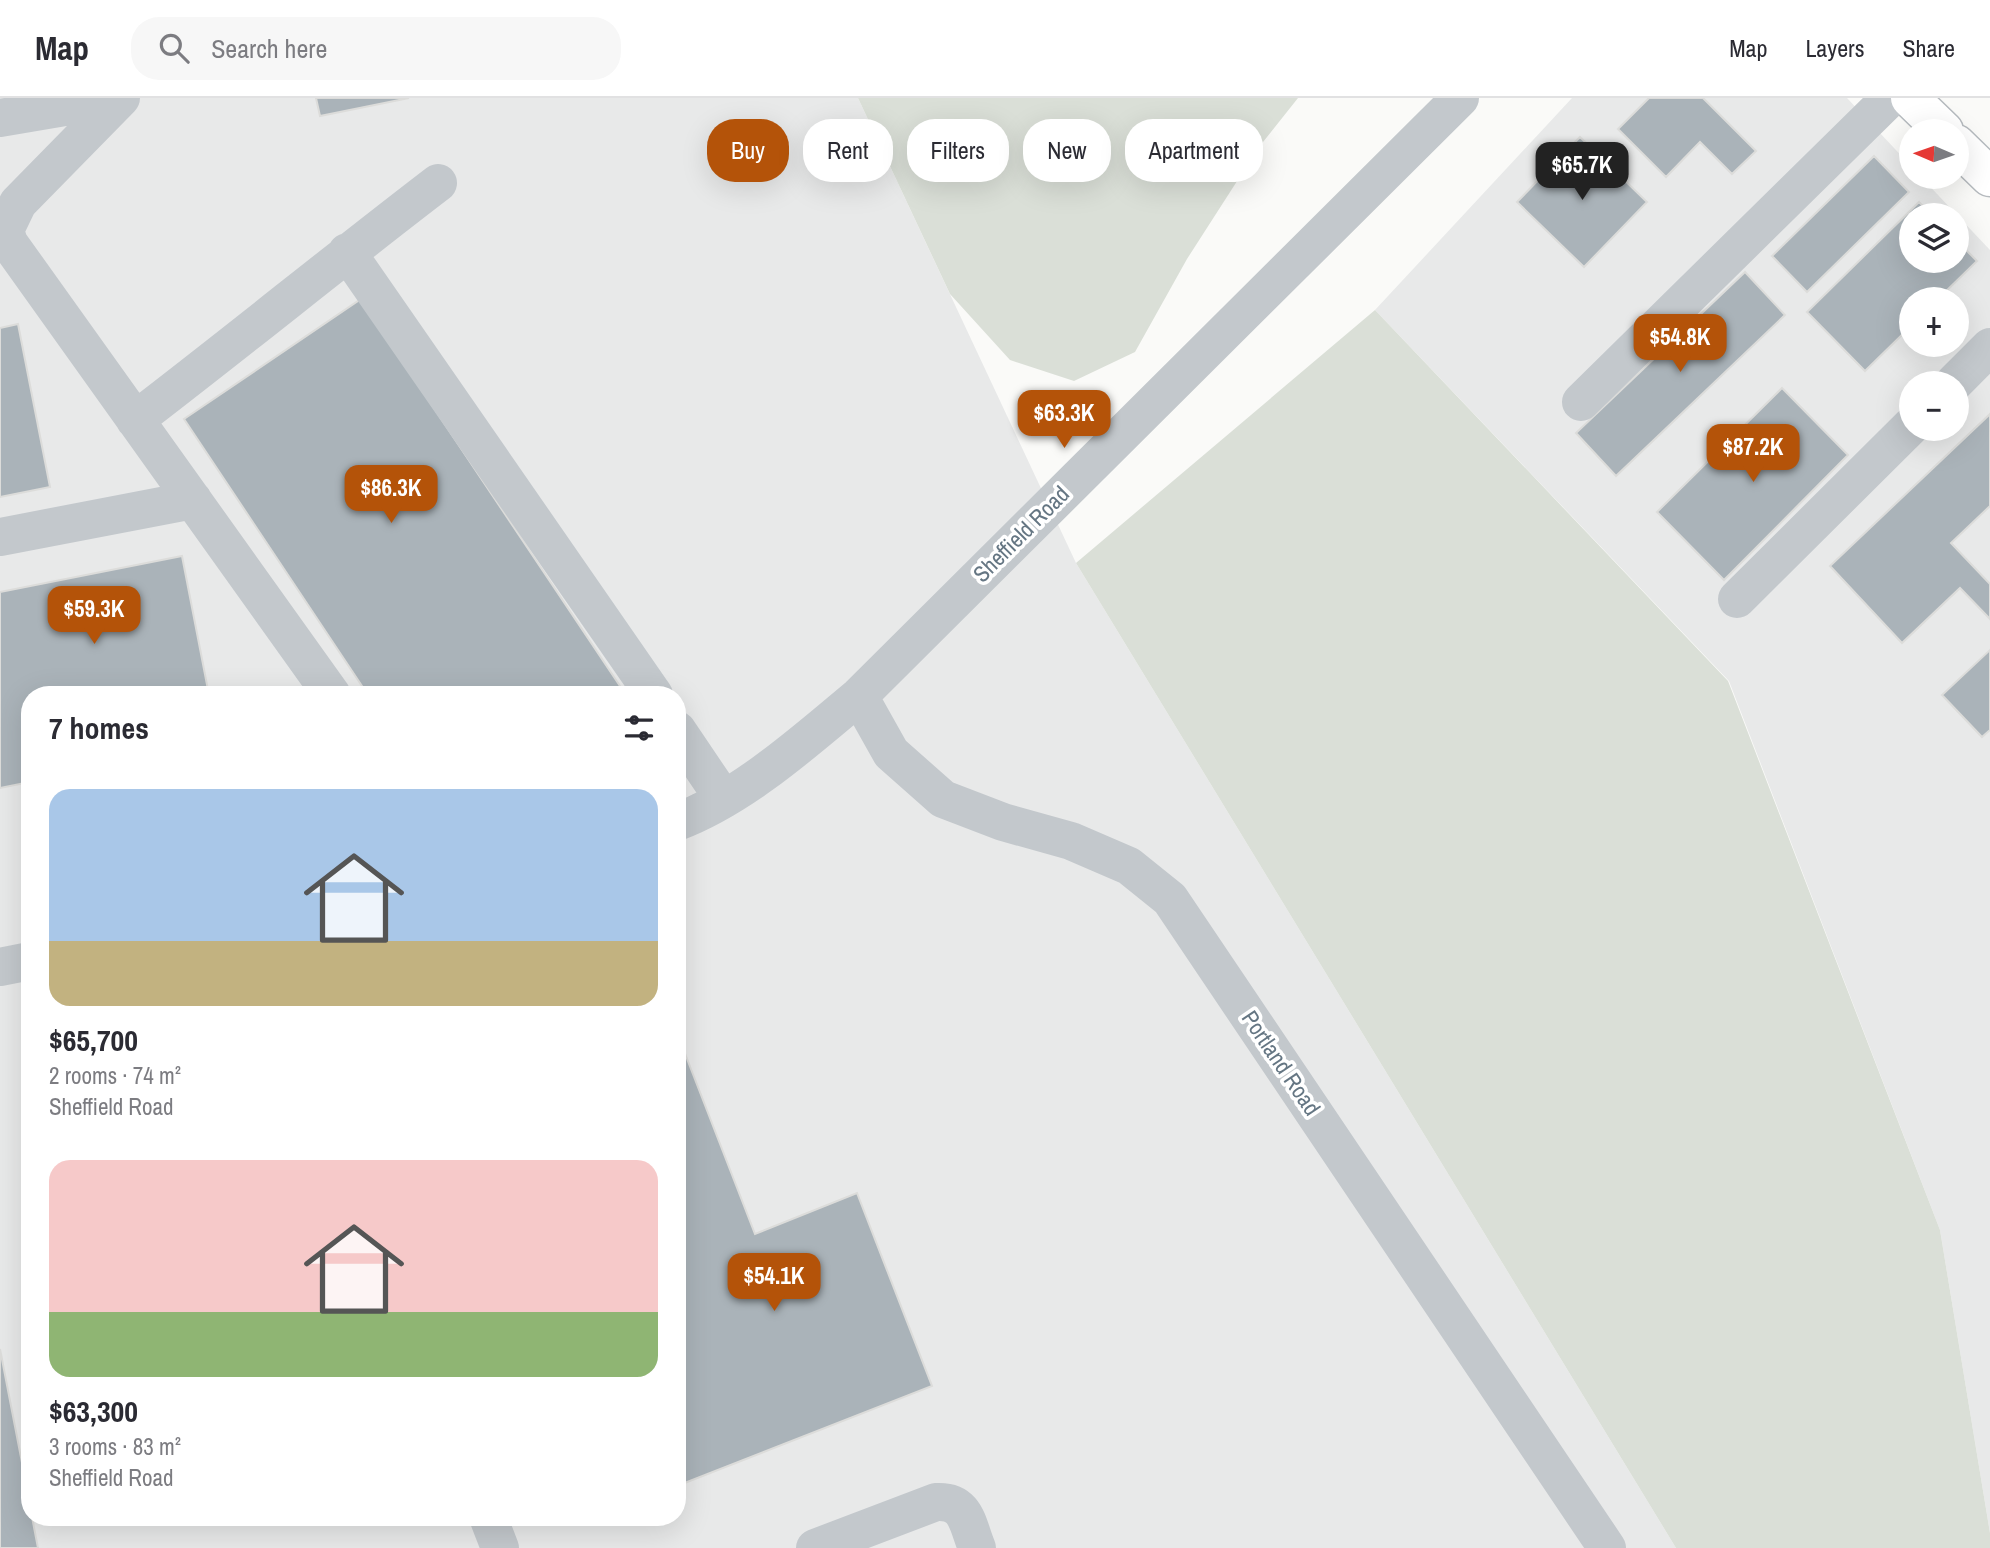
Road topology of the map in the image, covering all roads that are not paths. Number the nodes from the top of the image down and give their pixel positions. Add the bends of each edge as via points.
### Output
1 (120, 98) edge
2 (1460, 98) edge
3 (1890, 98) edge
4 (1910, 98) edge
5 (0, 118) edge
6 (1932, 119) edge
7 (1969, 157) edge
8 (1990, 177) edge
9 (438, 183) dead end
10 (347, 252) junction
11 (1990, 347) edge
12 (1966, 371) edge
13 (1581, 402) dead end
14 (135, 420) junction
15 (1899, 438) edge
16 (193, 500) junction
17 (0, 537) edge
18 (1737, 599) dead end
19 (326, 686) edge
20 (648, 686) edge
21 (859, 696) junction
22 (686, 743) edge
23 (723, 798) junction
24 (686, 818) edge
25 (21, 963) edge
26 (0, 967) edge
27 (491, 1526) edge
28 (500, 1548) edge
29 (815, 1548) edge
30 (977, 1548) edge
31 (1607, 1548) edge

1 - 5 street
1 - 14 street via 18,203 5,230 9,243
2 - 21 street, Sheffield Road
3 - 13 street
4 - 6 main road
7 - 8 main road
9 - 10 street
10 - 14 street
10 - 20 street
11 - 12 street
14 - 16 street
15 - 18 street
16 - 17 street
16 - 19 street
21 - 23 street, Sheffield Road via 766,771
21 - 31 street, Portland Road via 891,752 943,799 1071,841 1129,866 1170,899
22 - 23 street
23 - 24 street, Sheffield Road
25 - 26 street
27 - 28 street
29 - 30 street via 949,1501 962,1509

